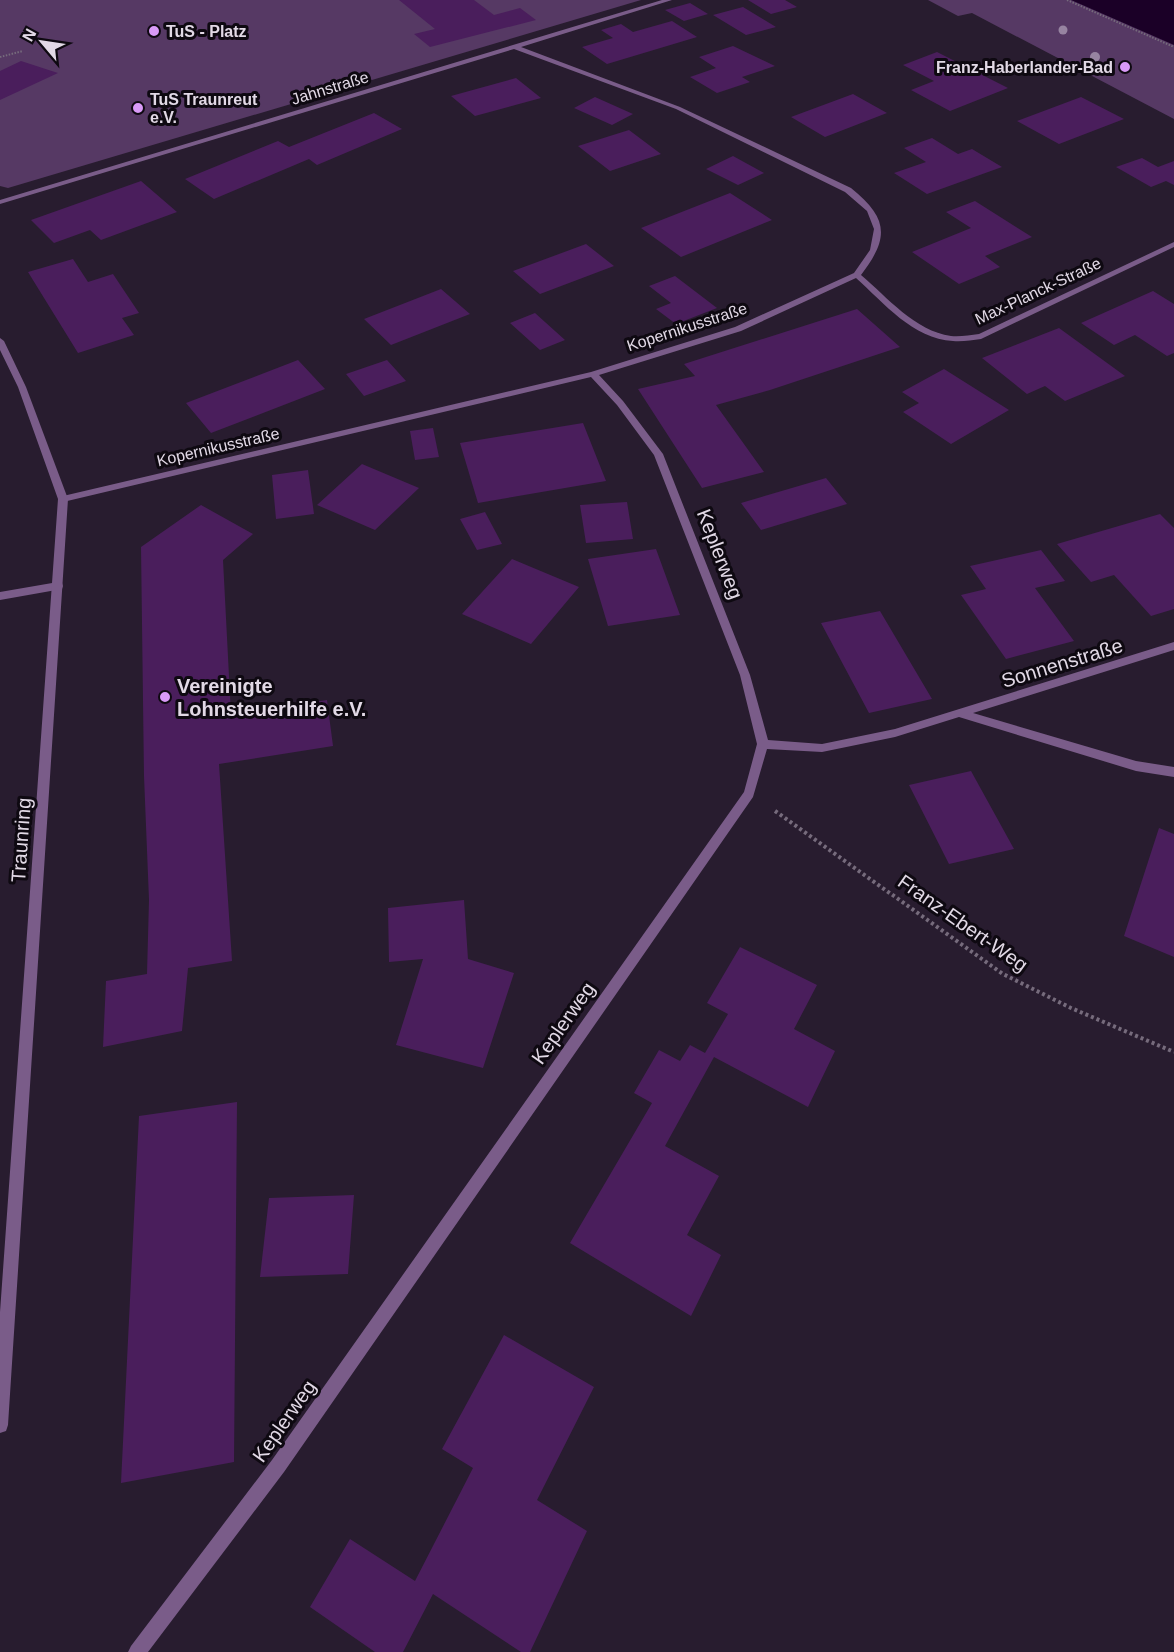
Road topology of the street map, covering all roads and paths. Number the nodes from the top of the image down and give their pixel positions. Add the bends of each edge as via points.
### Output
1 (669, 0) edge
2 (1067, 0) edge
3 (512, 46) junction
4 (1174, 47) edge
5 (23, 51) dead end
6 (0, 57) edge
7 (0, 202) edge
8 (1174, 244) edge
9 (857, 275) junction
10 (0, 341) edge
11 (593, 374) junction
12 (63, 499) junction
13 (58, 586) junction
14 (0, 596) edge
15 (1174, 646) edge
16 (961, 713) junction
17 (763, 744) junction
18 (1174, 772) edge
19 (749, 794) junction
20 (1174, 1052) edge
21 (0, 1425) edge
22 (137, 1652) edge

1 - 3 street, Jahnstraße
2 - 4 path
3 - 7 street, Jahnstraße
3 - 9 street via 678,108 848,190 868,205 879,222 877,242
5 - 6 path
8 - 9 street, Max-Planck-Straße via 981,336 951,339 914,324
9 - 11 street, Kopernikusstraße via 738,328
10 - 12 street, Traunring via 22,387
11 - 12 street, Kopernikusstraße
11 - 17 street, Keplerweg via 658,454 745,675
12 - 13 street, Traunring
13 - 14 street
13 - 21 street, Traunring
15 - 16 street, Sonnenstraße
16 - 17 street, Sonnenstraße via 895,733 822,748
16 - 18 street via 1136,766
17 - 19 street, Keplerweg
19 - 20 path, Franz-Ebert-Weg via 1003,974
19 - 22 street, Keplerweg via 278,1466

